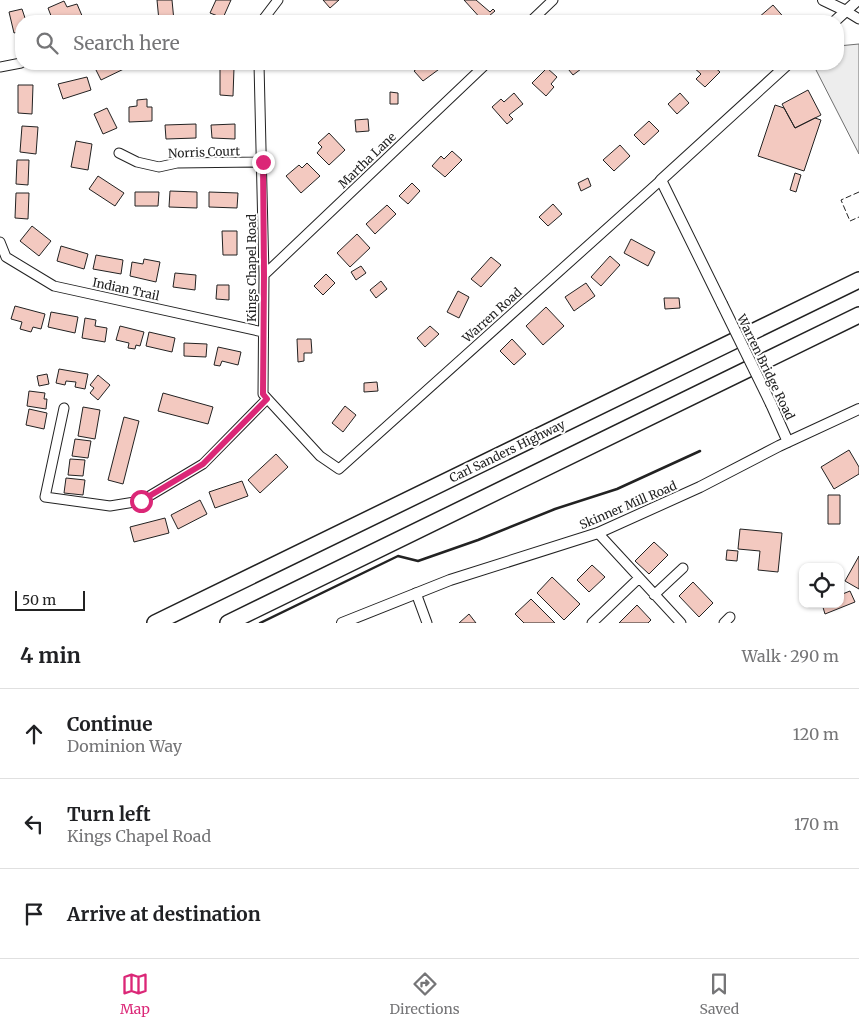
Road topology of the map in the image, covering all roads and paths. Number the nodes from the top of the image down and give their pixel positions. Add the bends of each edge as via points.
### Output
1 (278, 0) edge
2 (553, 0) edge
3 (823, 0) edge
4 (858, 0) edge
5 (846, 11) junction
6 (267, 15) edge
7 (537, 15) edge
8 (842, 15) edge
9 (859, 19) edge
10 (15, 64) edge
11 (0, 67) edge
12 (259, 70) edge
13 (480, 70) edge
14 (781, 70) edge
15 (119, 153) dead end
16 (263, 162) junction
17 (661, 180) junction
18 (0, 242) edge
19 (264, 275) junction
20 (859, 280) edge
21 (859, 315) edge
22 (263, 332) junction
23 (267, 399) junction
24 (64, 408) dead end
25 (859, 409) edge
26 (788, 442) junction
27 (598, 533) junction
28 (684, 568) dead end
29 (638, 579) junction
30 (416, 593) junction
31 (654, 595) junction
32 (155, 623) edge
33 (228, 623) edge
34 (342, 623) edge
35 (428, 623) edge
36 (592, 623) edge
37 (681, 623) edge

1 - 6 street
2 - 7 street
3 - 5 street
4 - 5 street
5 - 8 street
5 - 9 street
10 - 11 street
12 - 16 street, Kings Chapel Road
13 - 19 street, Martha Lane
14 - 17 street, Warren Road
15 - 16 street, Norris Court via 137,162 159,167 177,163
16 - 19 street, Kings Chapel Road
17 - 23 street, Warren Road via 339,469 320,456
17 - 26 street, Warren Bridge Road, bridge
18 - 22 street, Indian Trail via 6,257 54,286
19 - 22 street, Kings Chapel Road
20 - 32 highway, Carl Sanders Highway
21 - 33 highway
22 - 23 street, Kings Chapel Road via 263,394
23 - 24 street via 203,464 141,501 110,506 45,496
25 - 26 street, Skinner Mill Road
26 - 27 street, Skinner Mill Road via 700,487
27 - 29 street
27 - 30 street, Skinner Mill Road
28 - 31 street
29 - 31 street
29 - 36 street
30 - 34 street, Skinner Mill Road
30 - 35 street
31 - 37 street

